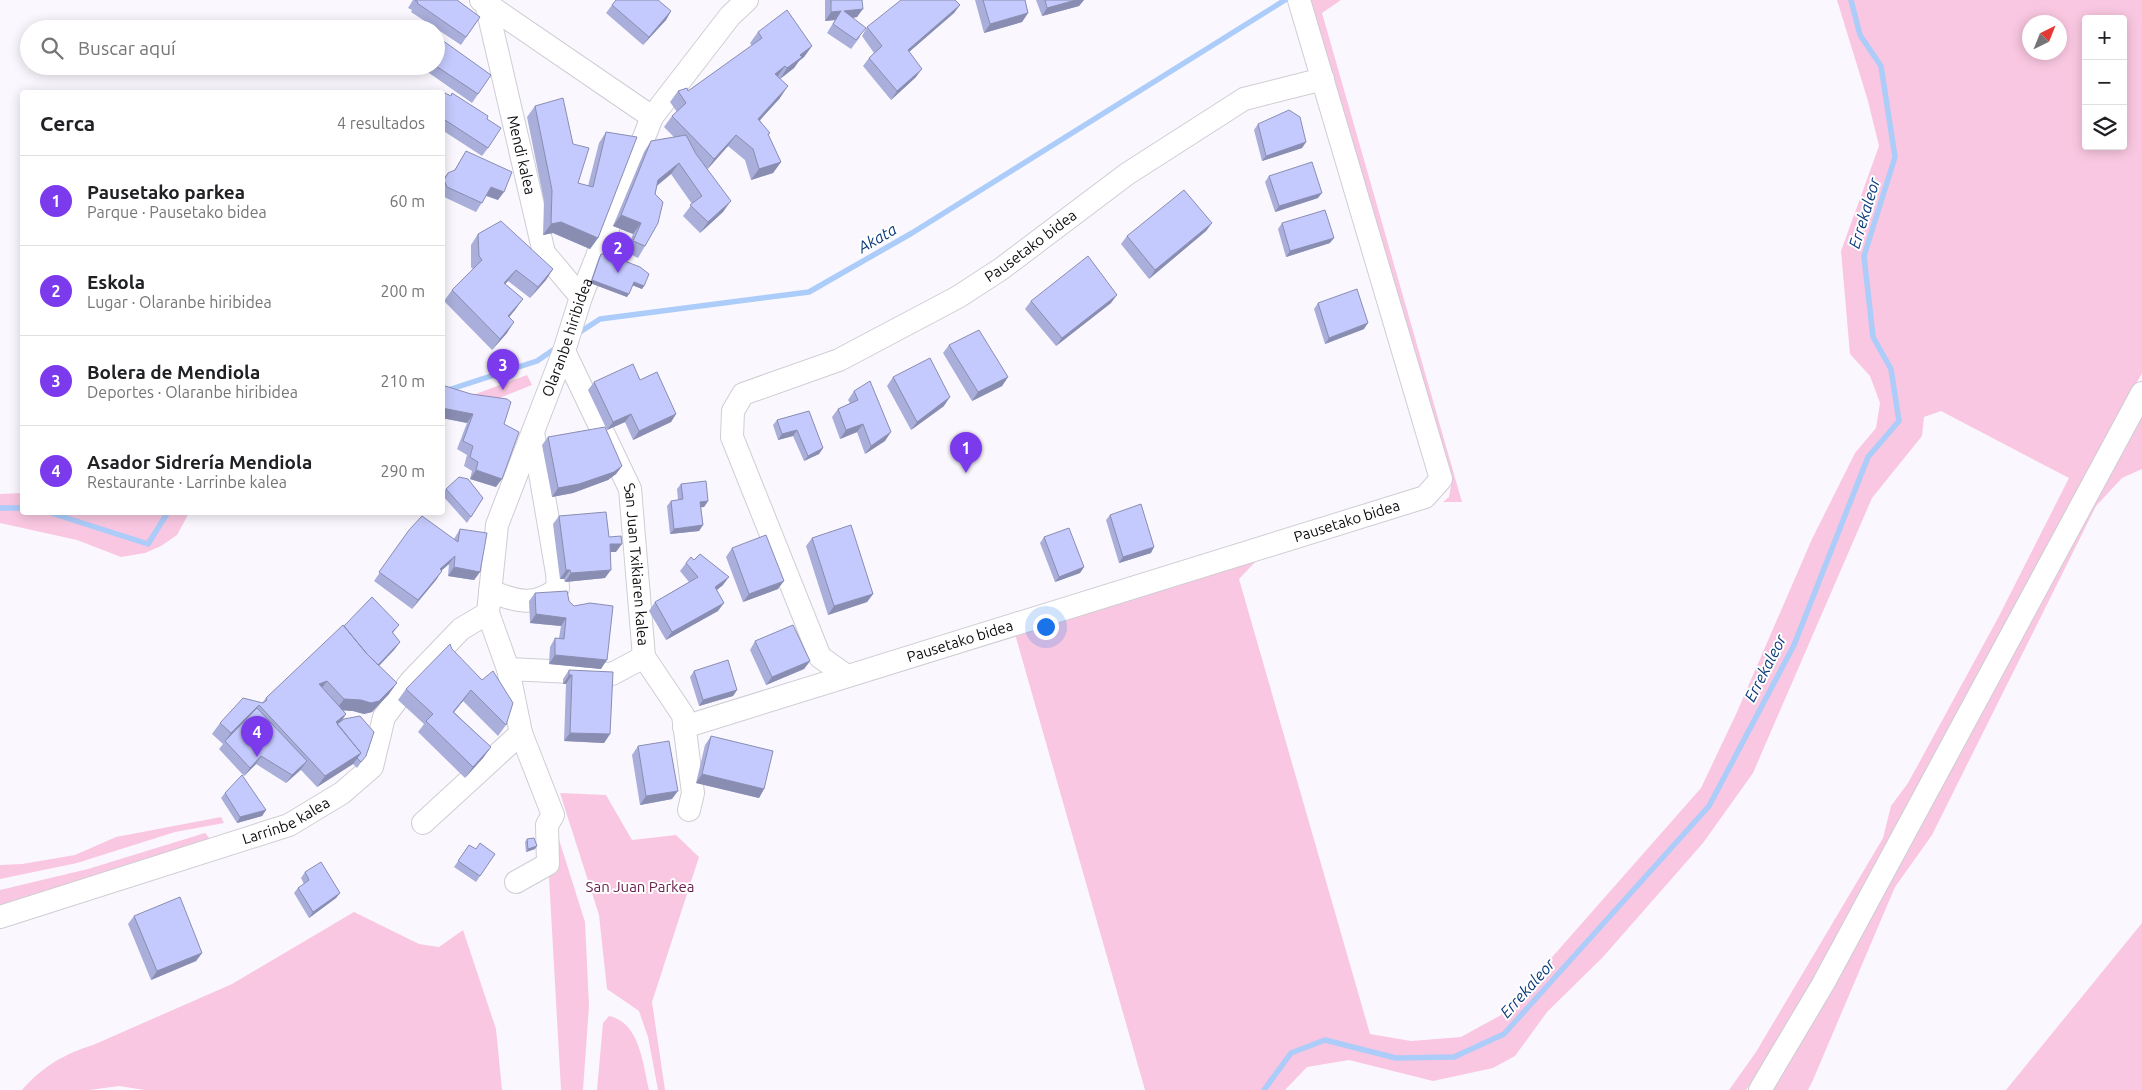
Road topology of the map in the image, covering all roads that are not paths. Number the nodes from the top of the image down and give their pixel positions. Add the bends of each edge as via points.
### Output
1 (747, 0) edge
2 (1299, 0) edge
3 (483, 2) edge
4 (1323, 79) junction
5 (652, 117) junction
6 (581, 297) junction
7 (564, 351) junction
8 (2142, 393) edge
9 (533, 432) junction
10 (490, 591) junction
11 (488, 613) junction
12 (644, 657) junction
13 (508, 669) junction
14 (847, 676) junction
15 (684, 726) junction
16 (521, 733) junction
17 (689, 810) dead end
18 (423, 823) dead end
19 (516, 882) dead end
20 (0, 917) edge
21 (1760, 1090) edge

1 - 5 street, Olaranbe hiribidea via 730,16
2 - 4 street, Pausetako bidea
3 - 5 street
3 - 6 street, Mendi kalea via 544,253
4 - 14 street, Pausetako bidea via 1244,99 1127,174 1001,269 958,297 839,360 743,394 733,411 732,437 820,657
4 - 14 street, Pausetako bidea via 1441,479 1425,497
5 - 6 street, Olaranbe hiribidea
6 - 7 street, Olaranbe hiribidea
7 - 9 street, Olaranbe hiribidea
7 - 12 street, San Juan Txikiaren kalea via 630,489
8 - 21 street via 1823,984
9 - 10 street, Olaranbe hiribidea via 497,525
9 - 10 street via 558,588 548,597 519,602
10 - 11 street, Olaranbe hiribidea
11 - 13 street
11 - 20 street, Larrinbe kalea via 461,629 410,681 384,717 372,766 342,793 289,825
12 - 13 street via 612,674
12 - 15 street, San Juan Txikiaren kalea via 683,715
13 - 16 street
14 - 15 street, Pausetako bidea
15 - 17 street, San Juan Txikiaren kalea via 693,793
16 - 18 street
16 - 19 street via 553,815 547,825 548,864

